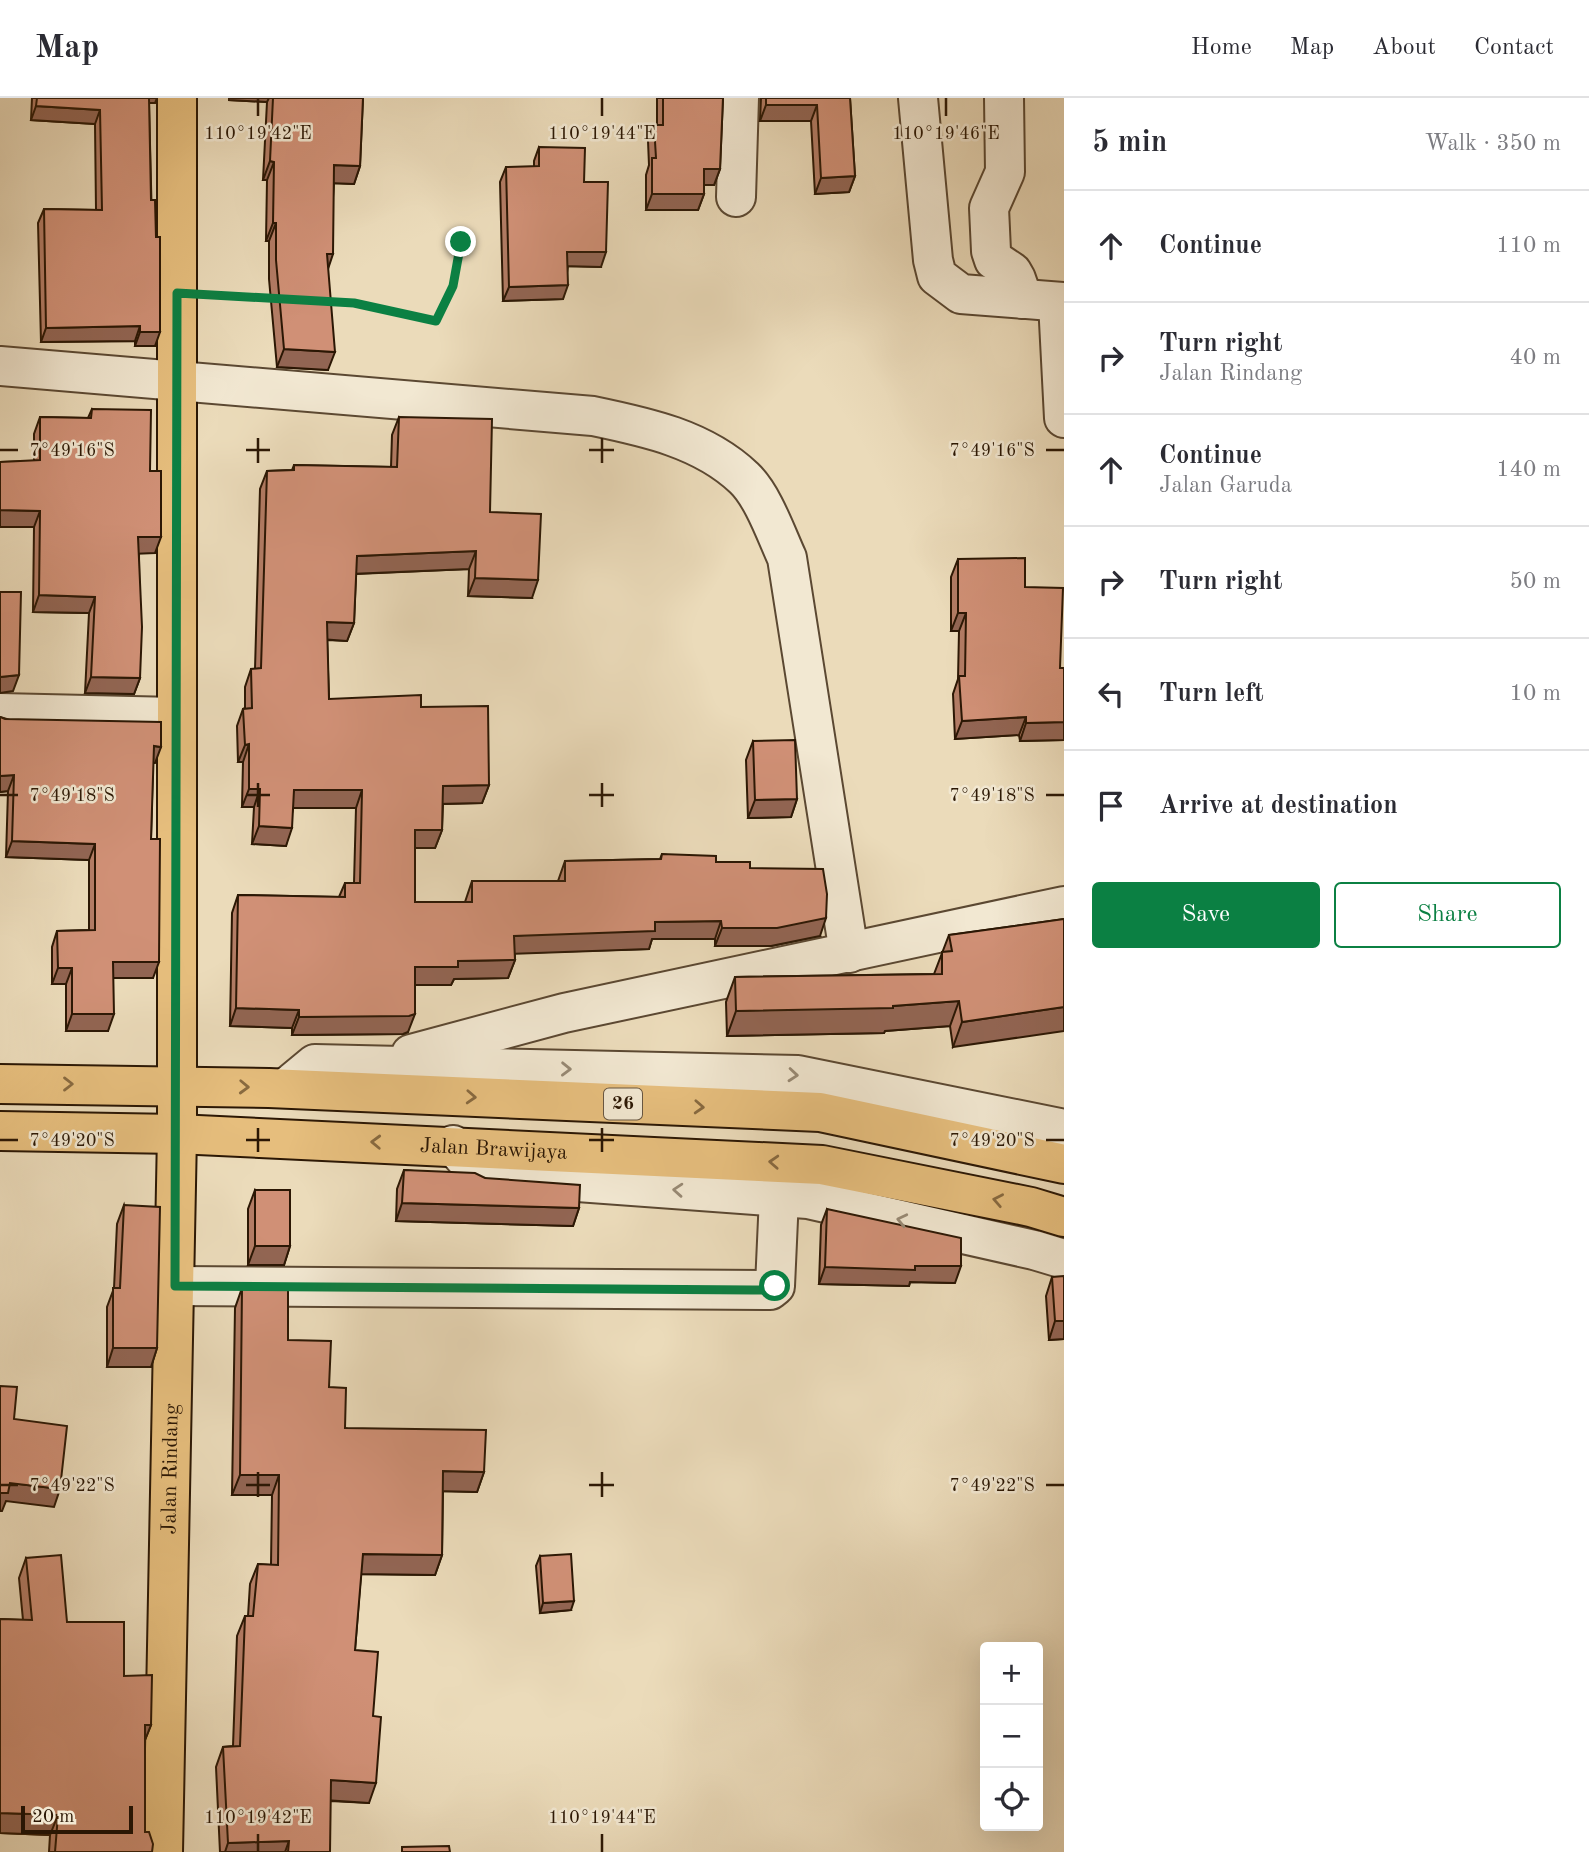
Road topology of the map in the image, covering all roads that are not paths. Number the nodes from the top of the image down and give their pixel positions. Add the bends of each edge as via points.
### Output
1 (177, 98) edge
2 (739, 98) edge
3 (918, 98) edge
4 (1004, 98) edge
5 (736, 197) dead end
6 (1048, 301) edge
7 (0, 366) edge
8 (177, 380) junction
9 (1064, 418) edge
10 (0, 713) edge
11 (176, 717) junction
12 (1064, 906) edge
13 (849, 953) junction
14 (368, 1065) junction
15 (0, 1084) edge
16 (176, 1085) junction
17 (286, 1088) junction
18 (1064, 1129) edge
19 (0, 1131) edge
20 (177, 1134) junction
21 (453, 1145) junction
22 (1064, 1164) edge
23 (779, 1197) junction
24 (1064, 1217) edge
25 (1064, 1259) edge
26 (175, 1286) junction
27 (163, 1852) edge

1 - 8 main road, Jalan Rindang
2 - 5 street
3 - 6 street via 937,276 961,294
4 - 6 street via 1005,172 989,208 994,260
6 - 9 street
7 - 8 street
8 - 11 main road, Jalan Rindang
8 - 13 street via 593,416 647,427 705,449 745,479 788,558
10 - 11 street
11 - 16 main road, Jalan Rindang
12 - 13 street
13 - 14 street via 564,1013
14 - 17 street via 315,1064
14 -> 18 street via 798,1075
15 -> 16 main road, 26
16 -> 17 main road, 26
16 - 20 main road, Jalan Rindang
17 -> 22 main road, 26 via 820,1112
19 - 20 main road, Jalan Brawijaya
21 -> 20 main road, Jalan Brawijaya
20 - 26 main road, Jalan Rindang
23 -> 21 street via 480,1175
24 -> 21 main road, Jalan Brawijaya via 821,1165
25 -> 23 street via 808,1199
23 - 26 street via 775,1286 769,1290
26 - 27 main road, Jalan Rindang

